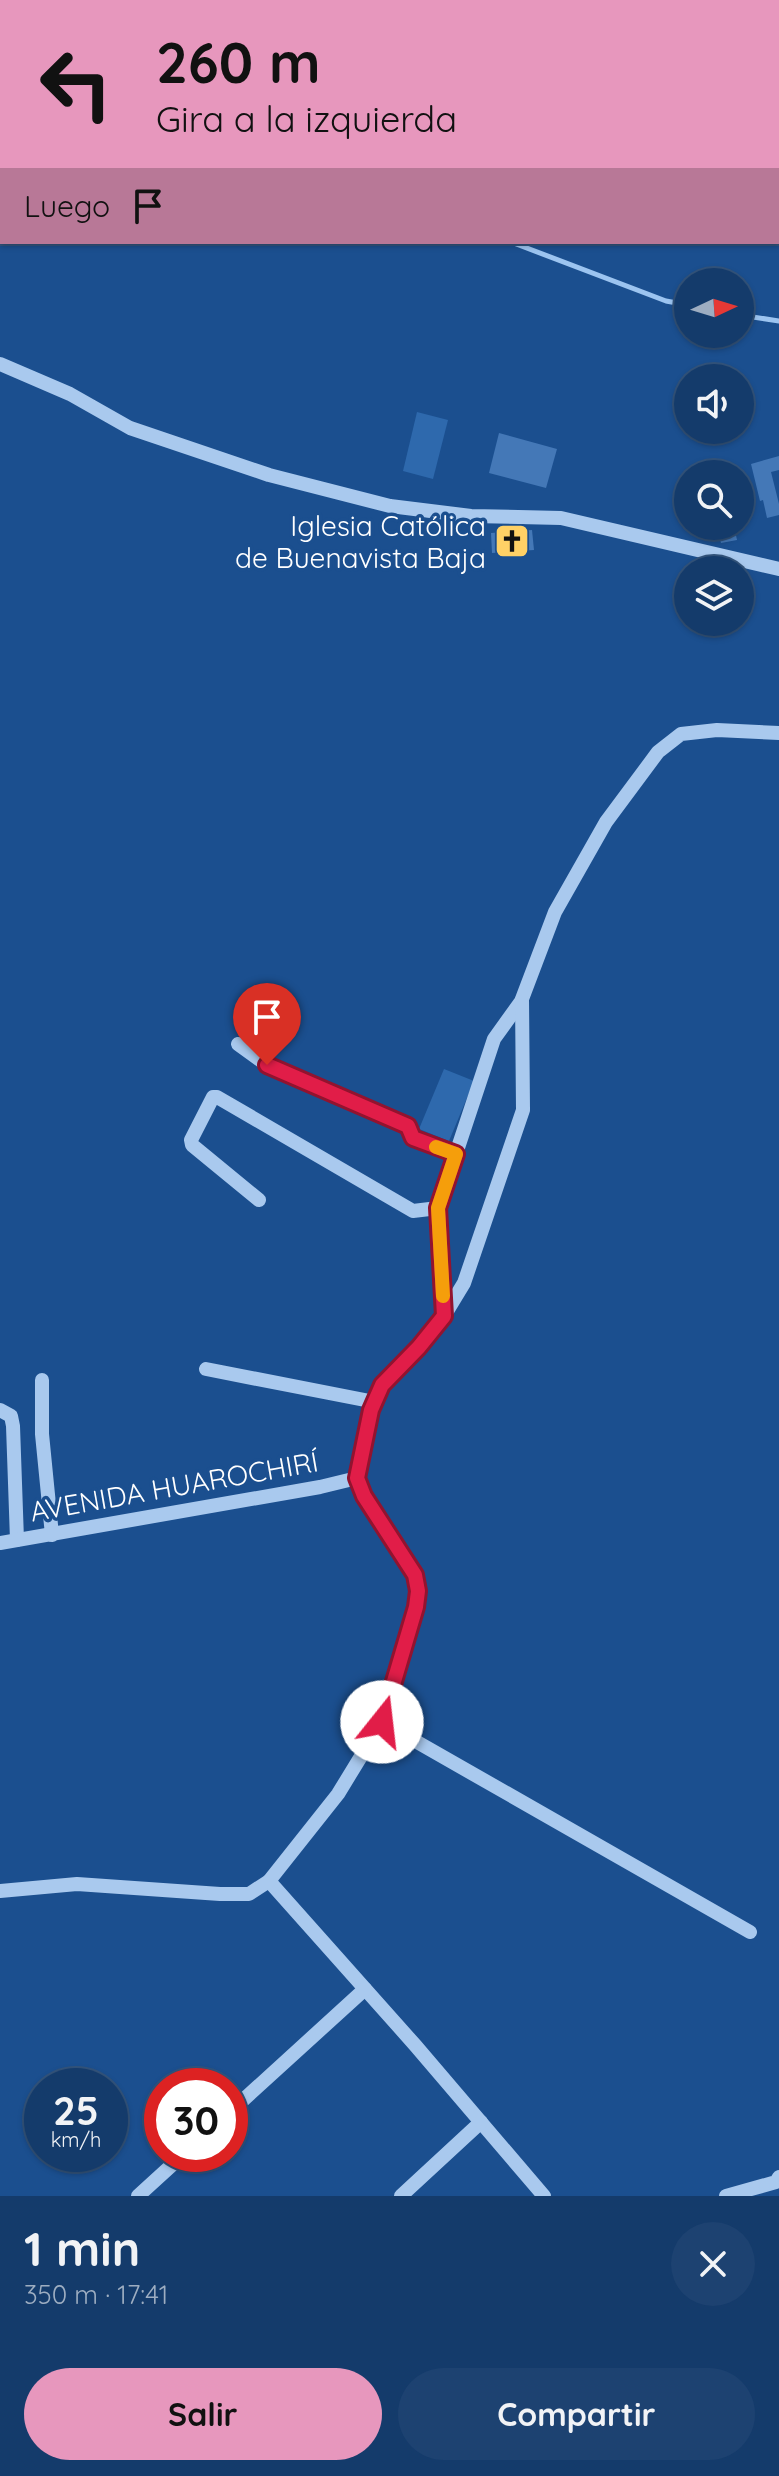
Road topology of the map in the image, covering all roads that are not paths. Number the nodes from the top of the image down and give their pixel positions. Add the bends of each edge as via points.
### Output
1 (0, 364) edge
2 (779, 569) edge
3 (779, 733) edge
4 (522, 999) junction
5 (238, 1044) dead end
6 (456, 1154) junction
7 (259, 1200) dead end
8 (438, 1208) junction
9 (444, 1316) junction
10 (206, 1369) dead end
11 (42, 1380) dead end
12 (375, 1402) junction
13 (0, 1410) edge
14 (357, 1478) junction
15 (52, 1535) junction
16 (17, 1540) junction
17 (0, 1543) edge
18 (382, 1722) junction
19 (269, 1881) junction
20 (0, 1891) edge
21 (750, 1932) dead end
22 (365, 1989) junction
23 (248, 2096) edge
24 (481, 2122) junction
25 (164, 2172) edge
26 (779, 2177) edge
27 (138, 2196) edge
28 (401, 2196) edge
29 (544, 2196) edge
30 (726, 2196) edge

1 - 2 street via 70,394 130,428 284,479 390,506 471,516 561,518
3 - 4 street via 681,734 658,752 606,822 555,912
4 - 6 street via 494,1039
4 - 9 street via 523,1110 464,1283
5 - 6 street via 267,1065 408,1126 413,1138
6 - 8 street
7 - 8 street via 192,1145 213,1097 394,1202 413,1211
8 - 9 street
9 - 12 street via 382,1385
10 - 12 street
11 - 15 street
12 - 14 street
13 - 16 street via 11,1416 13,1426
14 - 15 street, AVENIDA HUAROCHIRÍ
14 - 18 street via 415,1575 418,1591
15 - 16 street, AVENIDA HUAROCHIRÍ
16 - 17 street, AVENIDA HUAROCHIRÍ
18 - 19 street via 338,1794
18 - 21 street
19 - 20 street via 249,1894 77,1884
19 - 22 street
22 - 23 street
22 - 24 street
24 - 28 street
24 - 29 street
25 - 27 street
26 - 30 street

